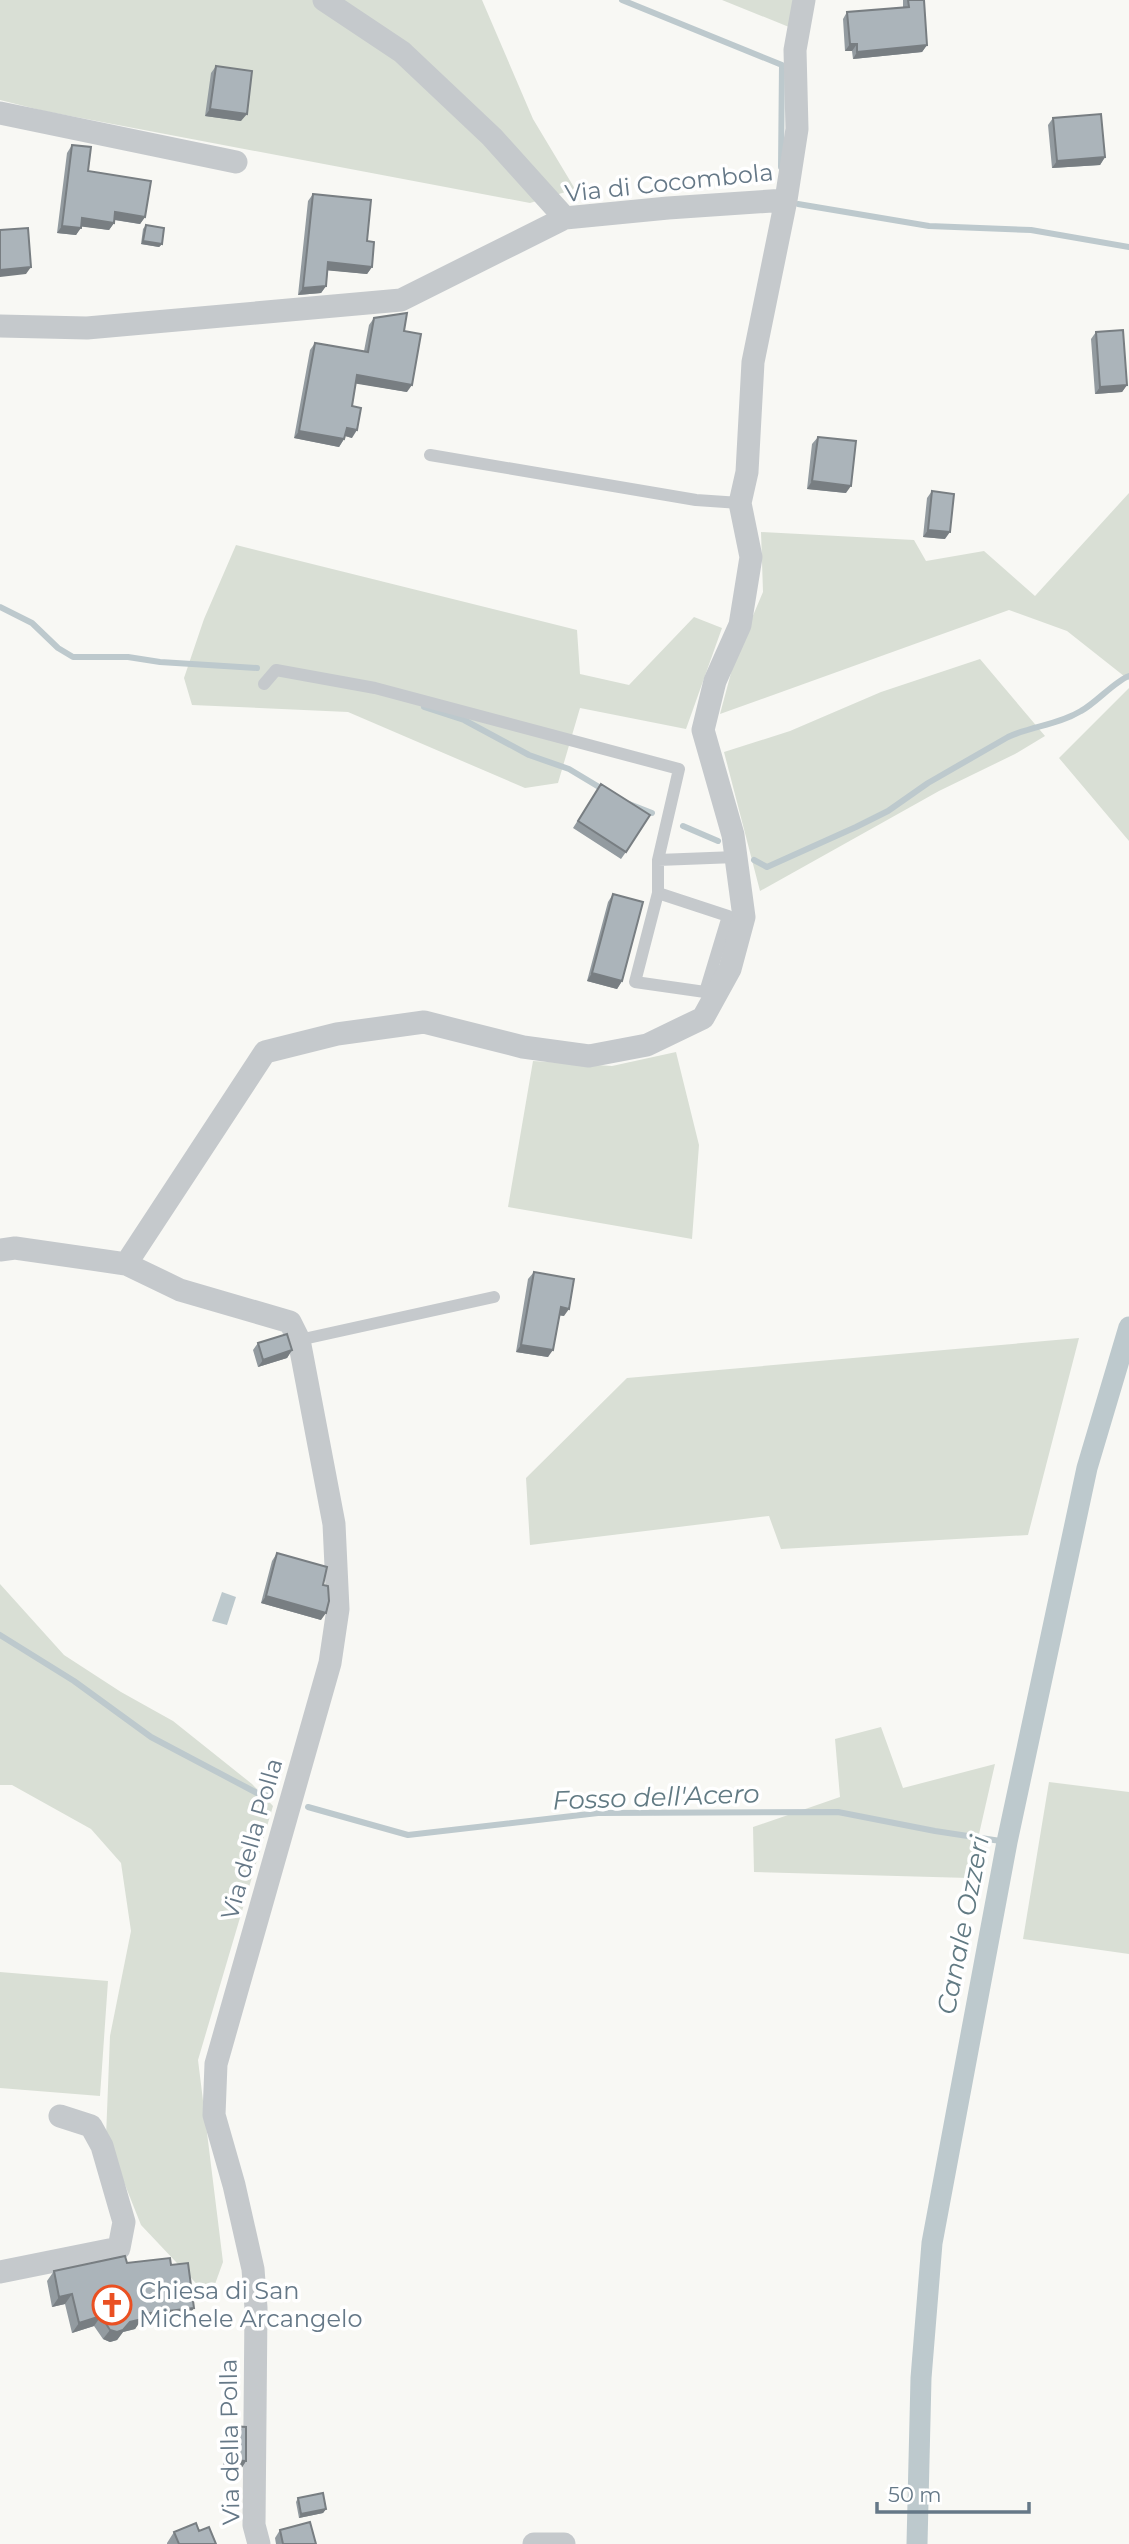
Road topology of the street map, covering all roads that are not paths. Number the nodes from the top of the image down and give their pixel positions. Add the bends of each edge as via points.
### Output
1 (324, 0) edge
2 (804, 0) edge
3 (0, 113) edge
4 (236, 162) dead end
5 (786, 200) junction
6 (565, 218) junction
7 (0, 326) edge
8 (430, 455) dead end
9 (740, 503) junction
10 (264, 684) dead end
11 (736, 857) junction
12 (658, 860) junction
13 (658, 893) junction
14 (0, 1250) edge
15 (126, 1264) junction
16 (494, 1297) dead end
17 (299, 1340) junction
18 (60, 2116) dead end
19 (0, 2272) edge
20 (259, 2544) edge
21 (534, 2544) edge
22 (564, 2544) edge

1 - 6 street via 402,52 492,136
2 - 5 street, Via di Cocombola via 795,50 797,129
3 - 4 street
5 - 6 street, Via di Cocombola
5 - 9 street via 753,362 747,472
6 - 7 street, Via di Cocombola via 401,300 87,328
8 - 9 lane via 696,500
9 - 11 street via 751,557 749,571 740,625 715,681 703,730
10 - 12 lane via 276,670 375,688 680,769
11 - 12 lane
11 - 15 street via 744,917 730,969 703,1018 647,1045 589,1056 523,1047 424,1022 337,1034 265,1052
12 - 13 lane
13 - 13 lane via 728,916 705,992 635,982
14 - 15 street via 15,1248
15 - 17 street via 180,1290 290,1322
16 - 17 lane
17 - 20 street, Via della Polla via 334,1524 338,1609 330,1663 216,2064 214,2115 253,2269 254,2525
18 - 19 street via 91,2126 102,2146 124,2222 119,2248
21 - 22 street

